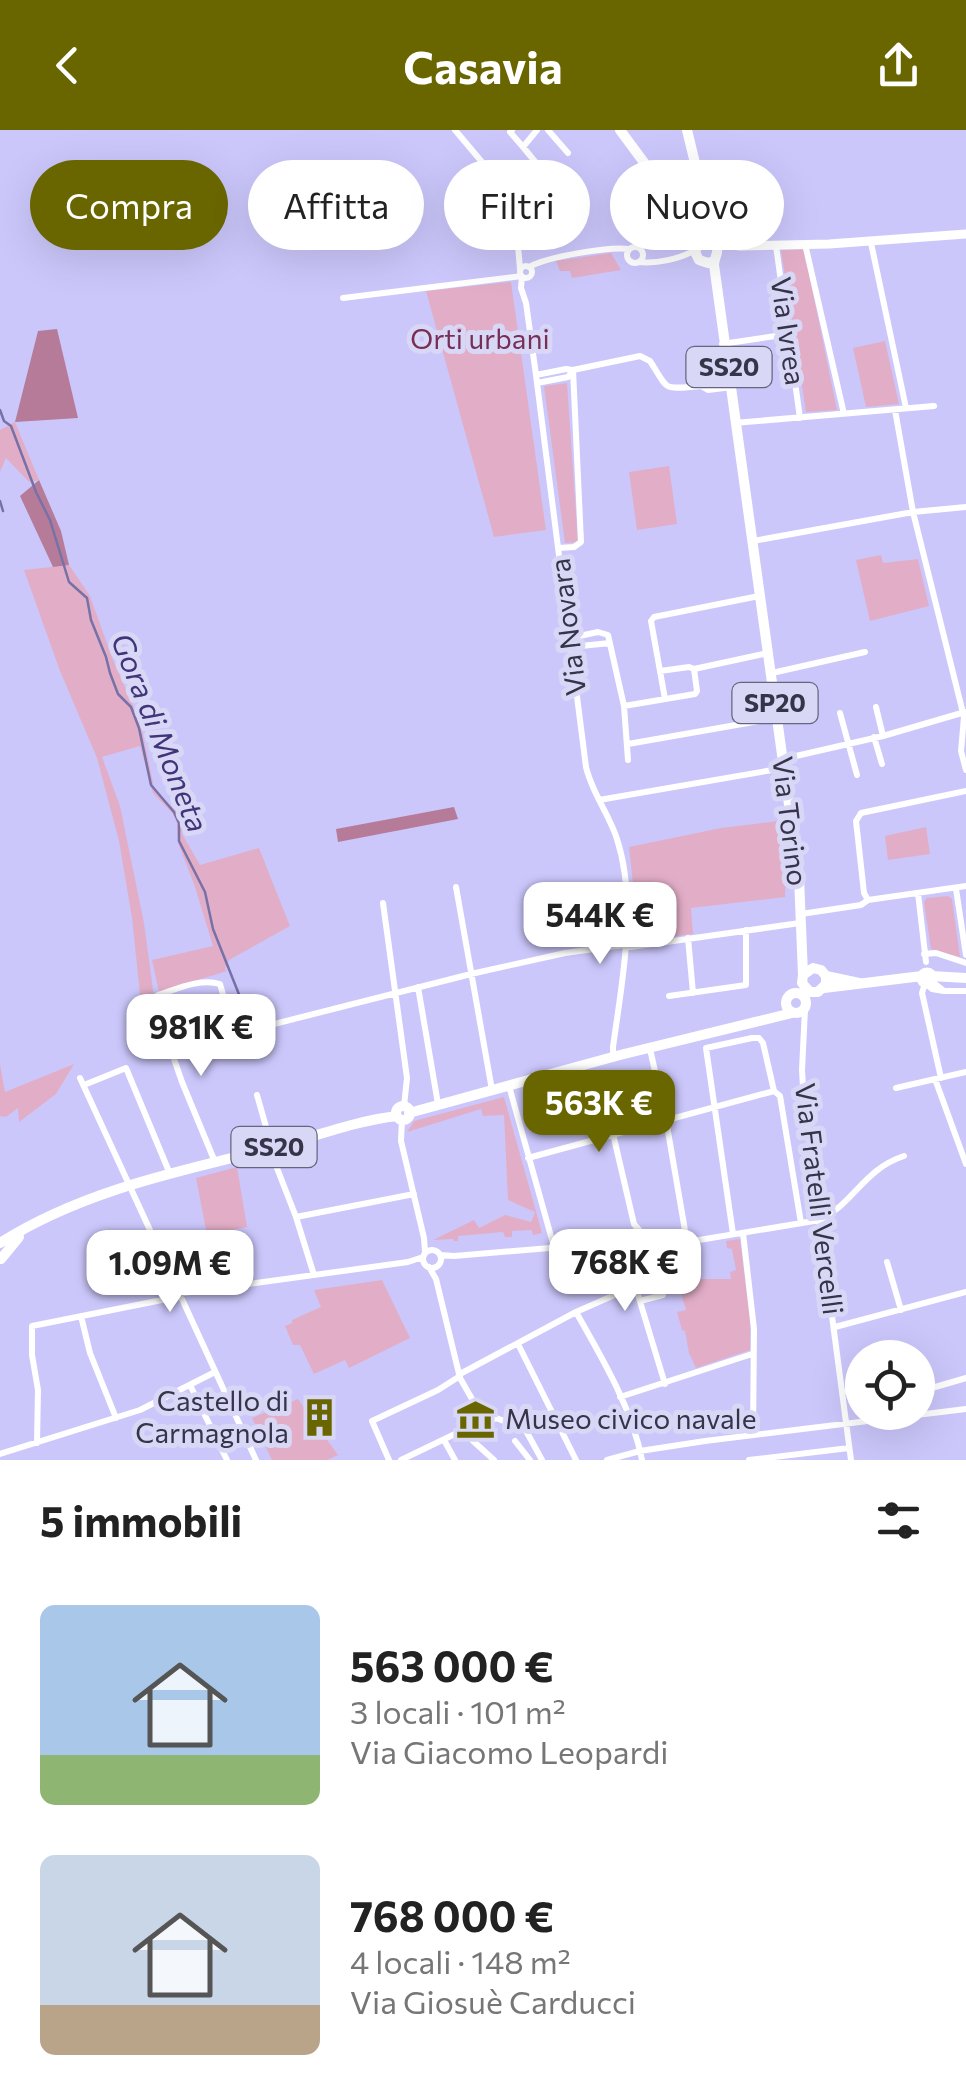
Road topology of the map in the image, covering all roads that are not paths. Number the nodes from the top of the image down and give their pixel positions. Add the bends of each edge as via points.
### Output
1 (455, 130) edge
2 (512, 130) edge
3 (537, 130) edge
4 (548, 130) edge
5 (620, 130) edge
6 (687, 130) edge
7 (523, 147) junction
8 (568, 153) dead end
9 (534, 160) edge
10 (643, 160) edge
11 (694, 160) edge
12 (966, 234) edge
13 (871, 243) junction
14 (784, 244) edge
15 (805, 244) junction
16 (717, 250) edge
17 (777, 250) edge
18 (706, 252) junction
19 (628, 253) junction
20 (641, 258) junction
21 (525, 270) junction
22 (343, 298) dead end
23 (789, 334) junction
24 (723, 344) junction
25 (574, 370) junction
26 (537, 379) junction
27 (729, 384) junction
28 (934, 406) dead end
29 (906, 408) junction
30 (895, 410) junction
31 (844, 414) junction
32 (800, 418) junction
33 (735, 423) junction
34 (742, 473) joint
35 (966, 507) edge
36 (913, 512) junction
37 (752, 541) junction
38 (559, 548) junction
39 (760, 596) junction
40 (570, 643) junction
41 (768, 652) junction
42 (865, 652) dead end
43 (694, 668) junction
44 (660, 671) junction
45 (770, 673) junction
46 (665, 699) junction
47 (624, 706) junction
48 (876, 707) dead end
49 (965, 712) edge
50 (840, 713) dead end
51 (777, 718) junction
52 (879, 737) junction
53 (628, 744) junction
54 (848, 744) junction
55 (628, 760) dead end
56 (783, 763) junction
57 (882, 764) dead end
58 (966, 770) edge
59 (857, 775) dead end
60 (966, 790) edge
61 (599, 800) junction
62 (966, 886) edge
63 (456, 887) dead end
64 (956, 888) junction
65 (918, 893) junction
66 (868, 900) junction
67 (383, 903) dead end
68 (802, 923) junction
69 (746, 930) junction
70 (688, 938) junction
71 (624, 946) junction
72 (966, 955) edge
73 (966, 963) edge
74 (926, 973) junction
75 (471, 974) junction
76 (960, 978) edge
77 (803, 979) junction
78 (418, 987) junction
79 (966, 991) edge
80 (395, 992) junction
81 (693, 993) junction
82 (669, 996) dead end
83 (807, 996) junction
84 (234, 1033) junction
85 (649, 1048) junction
86 (172, 1050) junction
87 (613, 1058) junction
88 (966, 1072) edge
89 (600, 1078) dead end
90 (938, 1078) junction
91 (509, 1086) junction
92 (896, 1088) dead end
93 (492, 1090) junction
94 (774, 1091) junction
95 (258, 1095) dead end
96 (438, 1104) junction
97 (713, 1107) junction
98 (403, 1114) junction
99 (666, 1120) junction
100 (612, 1135) junction
101 (271, 1148) junction
102 (904, 1156) dead end
103 (528, 1158) junction
104 (216, 1163) junction
105 (966, 1164) edge
106 (170, 1175) junction
107 (129, 1186) junction
108 (414, 1194) junction
109 (296, 1217) junction
110 (820, 1220) junction
111 (36, 1222) junction
112 (801, 1223) junction
113 (634, 1224) junction
114 (743, 1233) junction
115 (733, 1234) junction
116 (643, 1237) junction
117 (629, 1240) junction
118 (688, 1242) junction
119 (0, 1243) edge
120 (554, 1247) junction
121 (0, 1258) edge
122 (432, 1259) junction
123 (887, 1262) dead end
124 (0, 1268) edge
125 (314, 1274) junction
126 (696, 1279) dead end
127 (635, 1286) junction
128 (966, 1292) edge
129 (180, 1295) junction
130 (662, 1295) dead end
131 (640, 1302) junction
132 (901, 1310) junction
133 (576, 1312) junction
134 (80, 1316) junction
135 (835, 1328) junction
136 (518, 1344) junction
137 (752, 1354) junction
138 (456, 1355) junction
139 (478, 1363) junction
140 (215, 1372) junction
141 (460, 1375) junction
142 (966, 1378) edge
143 (665, 1384) junction
144 (190, 1386) junction
145 (935, 1387) edge
146 (843, 1392) joint
147 (620, 1397) junction
148 (966, 1409) edge
149 (935, 1412) edge
150 (845, 1414) edge
151 (116, 1418) junction
152 (484, 1420) junction
153 (845, 1425) edge
154 (468, 1429) junction
155 (847, 1430) edge
156 (753, 1435) junction
157 (444, 1440) junction
158 (515, 1442) dead end
159 (37, 1443) junction
160 (666, 1447) junction
161 (849, 1448) junction
162 (424, 1450) junction
163 (640, 1451) junction
164 (0, 1454) edge
165 (227, 1460) edge
166 (256, 1460) edge
167 (388, 1460) edge
168 (401, 1460) edge
169 (428, 1460) edge
170 (454, 1460) edge
171 (494, 1460) edge
172 (530, 1460) edge
173 (542, 1460) edge
174 (576, 1460) edge
175 (607, 1460) edge
176 (642, 1460) edge
177 (668, 1460) edge
178 (749, 1460) edge
179 (851, 1460) edge

1 - 21 street, Via Novara via 514,200
2 - 7 street
3 - 7 street
4 - 8 street
5 - 10 main road
6 - 11 main road
7 - 9 street
12 - 13 street
13 - 15 street
13 - 29 street
14 - 15 street
15 - 31 street
16 - 18 street
17 - 23 street, Via Ivrea
18 - 20 street
18 - 24 main road, SS20
19 - 20 street via 632,262
19 - 20 street via 637,247
19 - 21 street via 624,247 544,260
21 - 22 street
21 - 26 street, Via Novara via 521,288
23 - 24 street
23 - 32 street, Via Ivrea
24 - 27 main road, SS20
25 - 26 street
25 - 27 street via 640,356 667,386
25 - 38 street via 580,542
26 - 38 street, Via Novara
27 - 33 main road, SS20
28 - 29 street
29 - 30 street
30 - 31 street
30 - 36 street
31 - 32 street
32 - 33 street
33 - 34 main road, SS20
34 - 37 main road, Via Torino / SP20
35 - 36 street
36 - 37 street
36 - 49 street
37 - 39 main road, Via Torino / SP20
38 - 40 street, Via Novara
39 - 41 main road, Via Torino / SP20
39 - 44 street via 652,618
40 - 47 street via 611,644
40 - 61 street, Via Novara via 586,767
41 - 43 street
41 - 45 main road, Via Torino / SP20
42 - 45 street
43 - 44 street
43 - 46 street via 697,692
44 - 46 street
45 - 51 main road, Via Torino / SP20
46 - 47 street
47 - 53 street
48 - 52 street
49 - 52 street
49 - 58 street
50 - 54 street
51 - 53 street
51 - 56 main road, Via Torino / SP20
52 - 54 street
52 - 57 street
53 - 55 street
54 - 56 street
54 - 59 street
56 - 61 street
56 - 68 main road, Via Torino / SP20
60 - 66 street via 857,816
61 - 71 street, Via Novara via 622,862
62 - 64 street
63 - 75 street
64 - 65 street
64 - 72 street
65 - 66 street
65 - 74 street
66 - 68 street
67 - 80 street
68 - 69 street
68 - 77 main road, Via Torino
68 - 83 main road, Via Torino
69 - 70 street
69 - 81 street via 746,985
70 - 71 street
70 - 81 street
71 - 75 street
71 - 87 street, Via Novara
73 - 74 street via 936,953
74 - 76 main road
74 - 79 street via 944,991
74 - 83 main road
74 - 90 street via 922,996
75 - 78 street
75 - 93 street
77 - 83 main road
77 - 83 main road via 794,993
77 - 83 main road via 809,969
78 - 80 street
78 - 96 street
80 - 84 street
80 - 98 street via 407,1078
81 - 82 street
83 - 85 main road, SS20 via 760,1019
83 - 110 street, Via Fratelli Vercelli via 804,1104
84 - 86 street
84 - 86 street via 220,984 190,985 158,995 155,1004
85 - 87 main road, SS20
85 - 99 street
86 - 104 street
87 - 91 main road, SS20
88 - 90 street
89 - 100 street
90 - 92 street
90 - 105 street
91 - 93 main road, SS20
91 - 103 street
93 - 96 main road, SS20
94 - 97 street
94 - 97 street via 758,1038 706,1048
94 - 112 street
95 - 101 street
96 - 98 main road, SS20
97 - 99 street
97 - 115 street
98 - 101 main road, SS20
98 - 108 street via 401,1142
99 - 100 street
99 - 118 street
100 - 103 street
100 - 113 street
101 - 104 main road, SS20
101 - 109 street
102 - 110 street via 878,1167
103 - 120 street
104 - 106 main road, SS20
106 - 107 main road, SS20
106 - 107 street via 126,1068 82,1082
107 - 111 main road, SS20
107 - 129 street
108 - 109 street
108 - 122 street
109 - 125 street
110 - 112 street
110 - 135 street, Via Fratelli Vercelli
111 - 119 main road, SS20
111 - 121 main road, SS20
112 - 114 street
113 - 116 street
113 - 117 street
114 - 115 street
114 - 137 street
115 - 118 street
116 - 117 street
116 - 117 street via 640,1247
116 - 118 street
117 - 120 street
117 - 127 street
118 - 126 street
120 - 122 street
121 - 124 main road
122 - 125 street
122 - 138 street
123 - 132 street
125 - 129 street
127 - 131 street
127 - 133 street
128 - 132 street
129 - 134 street
129 - 140 street
130 - 131 street
131 - 143 street
132 - 135 street
133 - 136 street
133 - 147 street
134 - 151 street
134 - 159 street via 32,1326
135 - 146 street, Via Fratelli Vercelli
136 - 139 street
136 - 174 street
137 - 143 street
137 - 156 street
138 - 139 street
138 - 141 street
139 - 141 street
140 - 144 street
140 - 166 street
141 - 152 street
141 - 167 street via 372,1421
142 - 145 street
143 - 147 street
144 - 151 street
144 - 165 street
146 - 150 street, Via Fratelli Vercelli
147 - 163 street
148 - 149 street
151 - 159 street
152 - 154 street
152 - 173 street via 501,1418 526,1429
153 - 156 street
154 - 157 street
154 - 171 street
155 - 161 street, Via Fratelli Vercelli
156 - 160 street
157 - 162 street
157 - 170 street
158 - 172 street
159 - 164 street
160 - 163 street
160 - 177 street
161 - 178 street
161 - 179 street, Via Fratelli Vercelli
162 - 168 street
162 - 169 street
163 - 175 street
163 - 176 street

